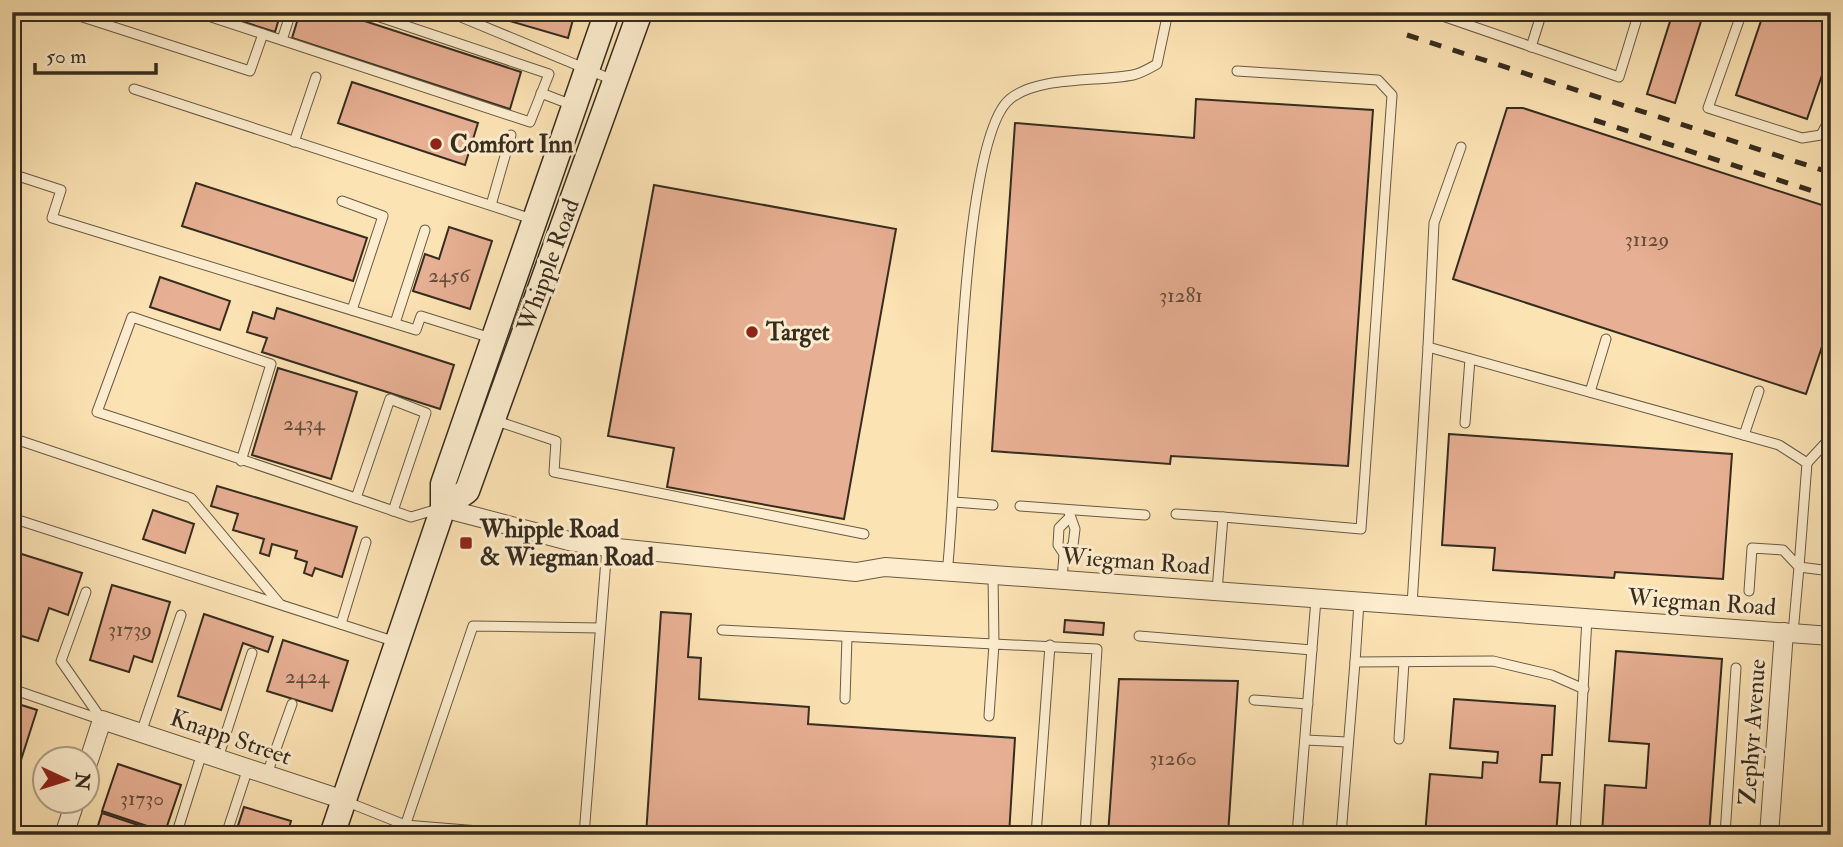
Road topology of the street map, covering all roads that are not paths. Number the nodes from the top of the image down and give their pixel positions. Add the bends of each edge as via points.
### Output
1 (67, 12) edge
2 (196, 12) edge
3 (291, 12) edge
4 (365, 12) edge
5 (449, 12) edge
6 (607, 12) edge
7 (640, 12) edge
8 (1168, 12) edge
9 (1431, 12) edge
10 (1542, 12) edge
11 (1639, 12) edge
12 (1742, 12) edge
13 (262, 33) junction
14 (282, 40) junction
15 (1531, 47) junction
16 (587, 71) junction
17 (1237, 71) dead end
18 (316, 77) dead end
19 (616, 81) junction
20 (134, 89) dead end
21 (541, 93) junction
22 (574, 105) junction
23 (1831, 116) edge
24 (511, 135) dead end
25 (294, 142) junction
26 (1461, 147) dead end
27 (12, 174) edge
28 (342, 201) dead end
29 (491, 205) junction
30 (534, 219) junction
31 (425, 230) dead end
32 (352, 310) junction
33 (395, 323) junction
34 (493, 339) junction
35 (1606, 339) dead end
36 (1428, 347) junction
37 (1469, 359) junction
38 (1759, 391) dead end
39 (1590, 392) junction
40 (493, 419) junction
41 (1465, 423) dead end
42 (1744, 435) junction
43 (1831, 437) edge
44 (12, 438) edge
45 (241, 461) junction
46 (1807, 463) junction
47 (356, 498) junction
48 (954, 502) junction
49 (993, 505) dead end
50 (1020, 506) dead end
51 (443, 508) junction
52 (393, 511) junction
53 (1069, 514) junction
54 (1176, 514) dead end
55 (1145, 515) dead end
56 (12, 517) edge
57 (1223, 517) junction
58 (864, 534) dead end
59 (366, 542) dead end
60 (607, 547) junction
61 (1064, 554) junction
62 (1799, 567) junction
63 (1831, 570) edge
64 (947, 572) junction
65 (993, 575) junction
66 (1062, 580) junction
67 (1217, 591) junction
68 (1749, 591) dead end
69 (86, 592) dead end
70 (1316, 598) junction
71 (1359, 601) junction
72 (280, 604) junction
73 (1412, 606) junction
74 (181, 615) dead end
75 (1587, 618) junction
76 (341, 624) junction
77 (600, 628) junction
78 (723, 630) dead end
79 (1788, 633) junction
80 (1139, 636) dead end
81 (1831, 636) edge
82 (846, 638) junction
83 (398, 642) junction
84 (994, 644) junction
85 (1050, 645) junction
86 (1312, 650) junction
87 (252, 653) dead end
88 (1355, 662) junction
89 (1404, 662) junction
90 (1736, 668) dead end
91 (12, 689) edge
92 (1584, 690) junction
93 (845, 699) dead end
94 (1254, 699) dead end
95 (292, 704) dead end
96 (1308, 704) junction
97 (989, 716) dead end
98 (102, 720) junction
99 (141, 733) junction
100 (1399, 739) dead end
101 (1305, 740) junction
102 (1348, 742) junction
103 (94, 746) edge
104 (210, 756) junction
105 (248, 768) junction
106 (267, 775) junction
107 (344, 800) junction
108 (70, 816) edge
109 (178, 830) dead end
110 (404, 830) edge
111 (64, 835) edge
112 (226, 835) edge
113 (332, 835) edge
114 (527, 835) edge
115 (584, 835) edge
116 (1036, 835) edge
117 (1085, 835) edge
118 (1297, 835) edge
119 (1341, 835) edge
120 (1575, 835) edge
121 (1725, 835) edge
122 (1769, 835) edge

1 - 13 lane via 250,71
2 - 13 lane
3 - 14 lane
4 - 21 lane via 549,74
5 - 16 lane
6 - 16 main road, Whipple Road
7 - 19 main road, Whipple Road
8 - 48 lane via 1157,64 1136,74 1039,86 1010,99 994,120 979,174 957,396
9 - 15 lane
10 - 15 lane
11 - 15 lane via 1619,78
12 - 23 lane via 1708,107 1802,138 1821,135
13 - 14 lane
14 - 21 lane via 530,122
16 - 19 lane
16 - 22 main road, Whipple Road
17 - 57 lane via 1378,80 1392,95 1361,529
18 - 25 lane
19 - 40 main road, Whipple Road
20 - 25 lane
21 - 22 lane
22 - 30 main road, Whipple Road
24 - 29 lane
25 - 29 lane
26 - 36 lane via 1434,223
27 - 32 lane via 61,190 52,218
28 - 32 lane via 383,216
29 - 30 lane
30 - 34 main road, Whipple Road
31 - 33 lane
32 - 33 lane
33 - 34 lane via 416,330 421,316
34 - 51 main road, Whipple Road via 443,484
35 - 39 lane
36 - 37 lane
36 - 73 lane
37 - 39 lane
37 - 41 lane
38 - 42 lane
39 - 42 lane
40 - 51 main road, Whipple Road via 467,491
40 - 58 lane via 555,441 554,472
42 - 46 lane via 1779,445
43 - 46 lane
44 - 72 lane via 191,498
45 - 45 lane via 271,364 132,317 97,412
45 - 47 lane
46 - 62 lane
47 - 52 lane
47 - 52 lane via 390,399 426,413
48 - 49 lane
48 - 64 lane
50 - 53 lane
51 - 52 lane via 411,517
51 - 60 street, Wiegman Road
51 - 83 main road, Whipple Road
53 - 55 lane
53 - 61 lane via 1075,529 1073,545
53 - 61 lane via 1059,528 1058,545
54 - 57 lane
56 - 72 lane
57 - 67 lane
59 - 76 lane
60 - 64 street, Wiegman Road via 856,572 886,567
60 - 77 lane
61 - 66 lane
62 - 63 lane
62 - 68 lane via 1783,550 1752,548
62 - 79 lane
64 - 65 street, Wiegman Road
65 - 66 street, Wiegman Road
65 - 84 lane
66 - 67 street, Wiegman Road
67 - 70 street, Wiegman Road
69 - 98 lane via 61,661
70 - 71 street, Wiegman Road
70 - 86 lane
71 - 73 street, Wiegman Road
71 - 88 lane
72 - 76 lane
73 - 75 street, Wiegman Road
74 - 99 lane
75 - 79 street, Wiegman Road
75 - 92 lane
76 - 83 lane
77 - 110 lane via 473,626
77 - 115 lane
78 - 82 lane
79 - 81 street, Wiegman Road
79 - 122 street, Zephyr Avenue
80 - 86 lane
82 - 84 lane
82 - 93 lane
83 - 107 main road, Whipple Road
84 - 85 lane
84 - 97 lane
85 - 116 lane
85 - 117 lane via 1097,649
86 - 96 lane
87 - 104 lane
88 - 89 lane
88 - 102 lane
89 - 92 lane via 1493,661 1552,676
89 - 100 lane
90 - 121 lane
91 - 98 lane
92 - 120 lane
94 - 96 lane
95 - 106 lane
96 - 101 lane
98 - 99 street, Knapp Street
98 - 103 street
99 - 104 street, Knapp Street
101 - 102 lane
101 - 118 lane
102 - 119 lane
104 - 105 street, Knapp Street
104 - 109 lane
105 - 106 street, Knapp Street
105 - 112 lane
106 - 107 street, Knapp Street
107 - 110 lane
107 - 113 main road, Whipple Road
108 - 111 street
110 - 114 lane

